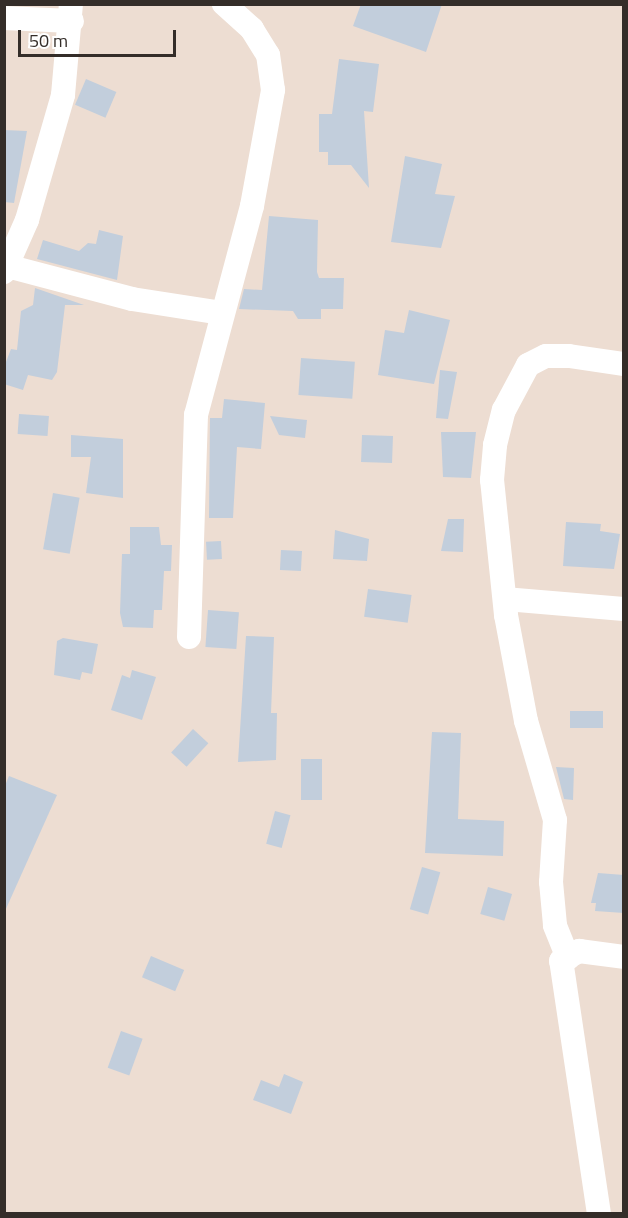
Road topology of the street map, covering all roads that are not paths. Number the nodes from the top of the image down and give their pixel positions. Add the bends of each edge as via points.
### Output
1 (224, 4) edge
2 (72, 13) edge
3 (4, 18) edge
4 (6, 269) edge
5 (221, 313) junction
6 (624, 364) edge
7 (505, 599) junction
8 (624, 609) edge
9 (189, 637) dead end
10 (624, 957) edge
11 (568, 958) junction
12 (599, 1214) edge

1 - 5 street via 252,29 268,55 273,90 252,206
2 - 3 street
2 - 4 street via 63,95 27,220
4 - 5 street via 132,299
5 - 9 street via 196,415
6 - 7 street via 546,356 528,365 519,379 504,410 492,480
7 - 8 street
7 - 11 street via 526,721 555,820 551,882 555,925
10 - 11 street via 579,951
11 - 12 street via 561,961

